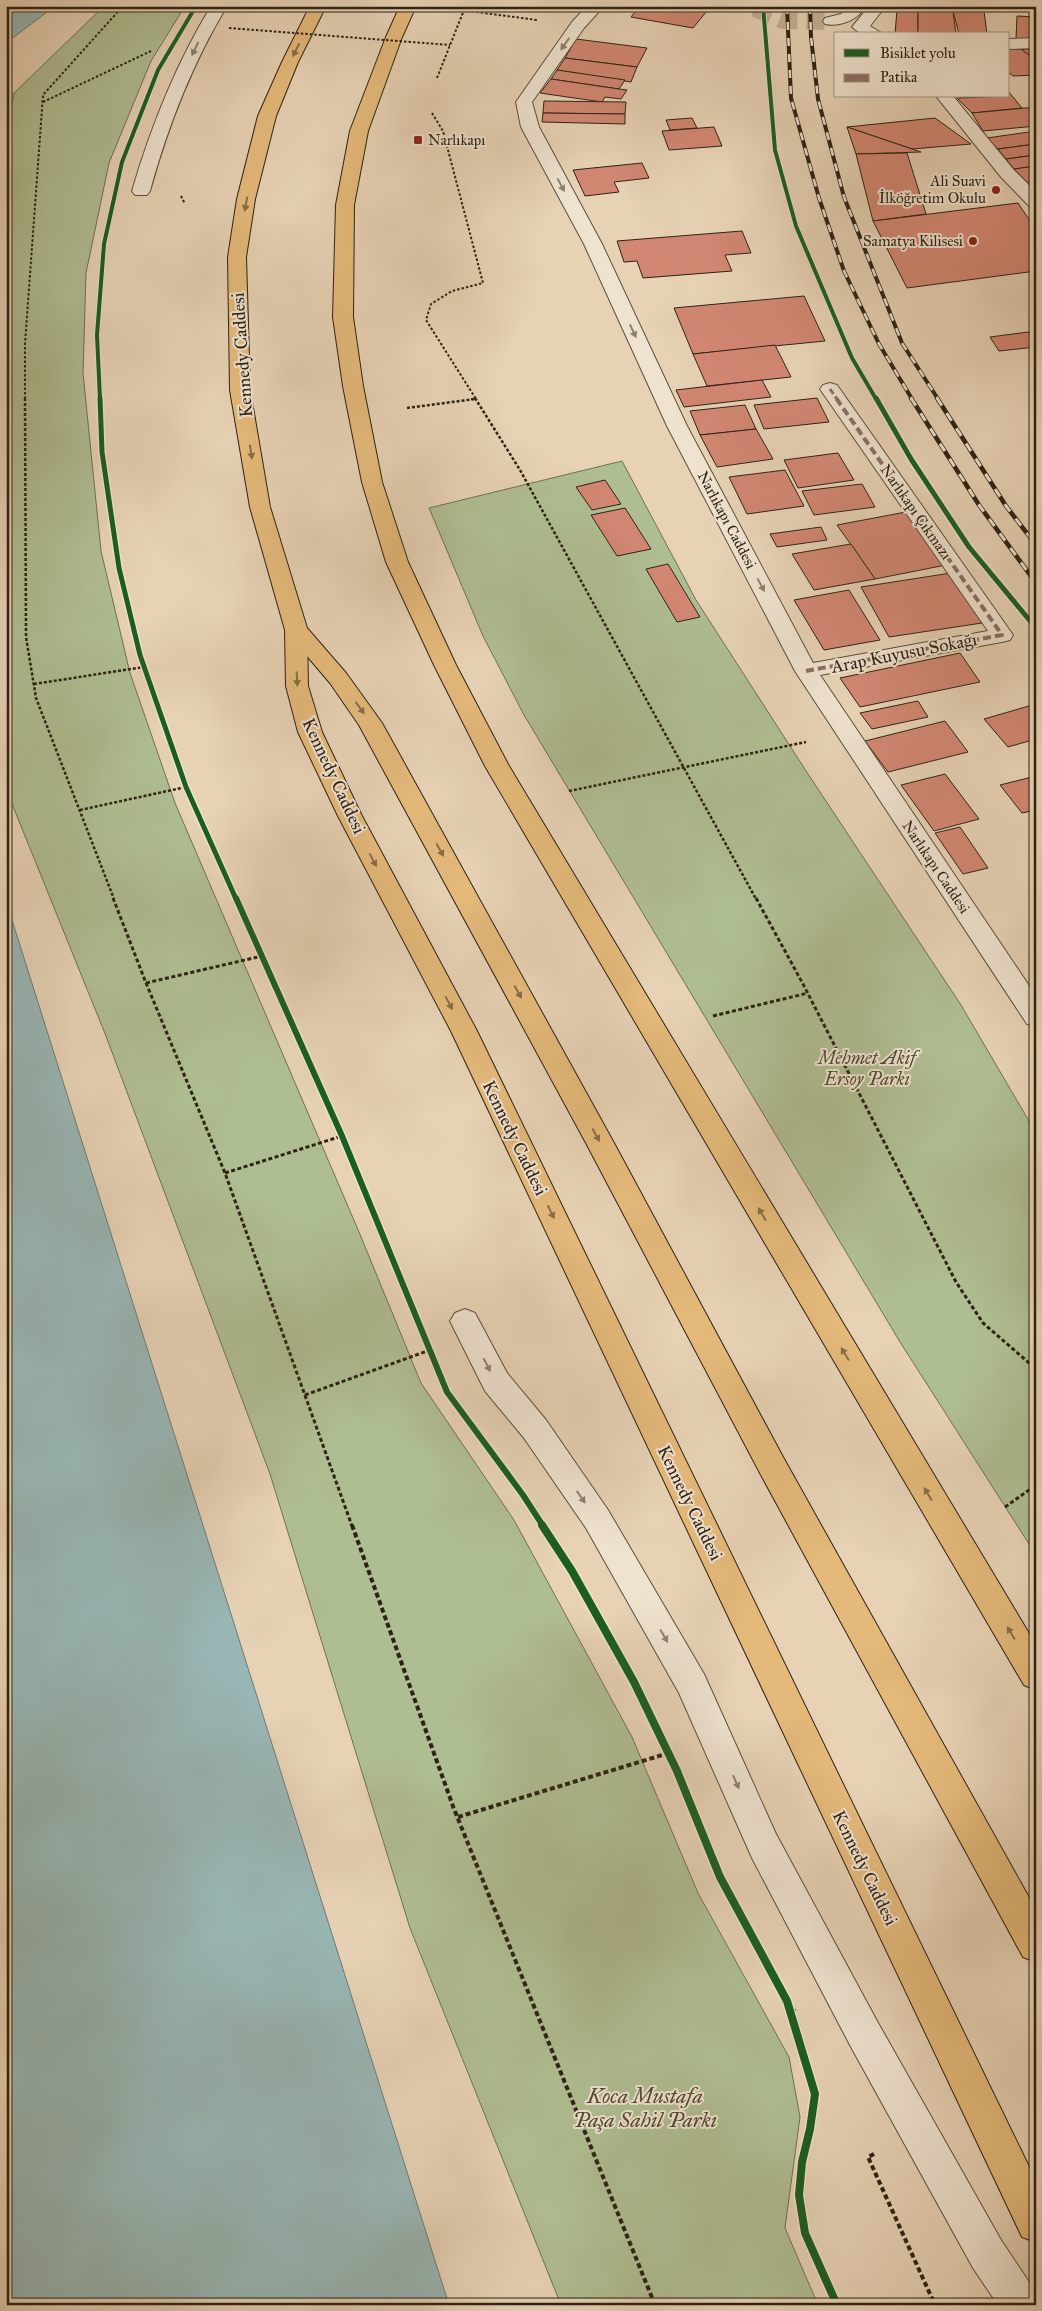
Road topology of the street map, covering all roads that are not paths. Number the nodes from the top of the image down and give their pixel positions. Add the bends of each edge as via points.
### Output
1 (219, 6) edge
2 (318, 6) edge
3 (408, 6) edge
4 (596, 6) edge
5 (854, 6) edge
6 (873, 6) edge
7 (831, 21) tunnel mouth
8 (871, 32) edge
9 (1036, 43) edge
10 (1010, 44) edge
11 (946, 98) edge
12 (141, 191) dead end
13 (1036, 203) edge
14 (830, 389) dead end
15 (296, 630) junction
16 (1002, 635) joint
17 (806, 672) junction
18 (1036, 1017) edge
19 (465, 1321) dead end
20 (1036, 1675) edge
21 (1036, 1945) edge
22 (1036, 2223) edge
23 (1020, 2305) edge

1 -> 12 street via 183,74
2 -> 15 main road, Kennedy Caddesi via 267,116 246,199 237,256 240,390 260,507
20 -> 3 main road via 496,766 397,562 372,482 343,317 345,214 359,131
4 -> 17 street, Narlıkapı Caddesi via 578,25 524,102 530,128 593,244 677,426
5 - 7 street via 854,11 847,17
6 - 8 street via 860,27
9 - 10 street
11 - 13 street
14 - 16 street, Narlıkapı Çıkmazı
15 -> 21 main road via 338,678 370,722 777,1475
15 -> 22 main road, Kennedy Caddesi via 297,686 310,732 350,816 464,1031
16 - 17 street, Arap Kuyusu Sokağı
17 - 18 street, Narlıkapı Caddesi
19 -> 23 street via 496,1382 535,1429 597,1519 692,1684 764,1846 859,2026 987,2254

